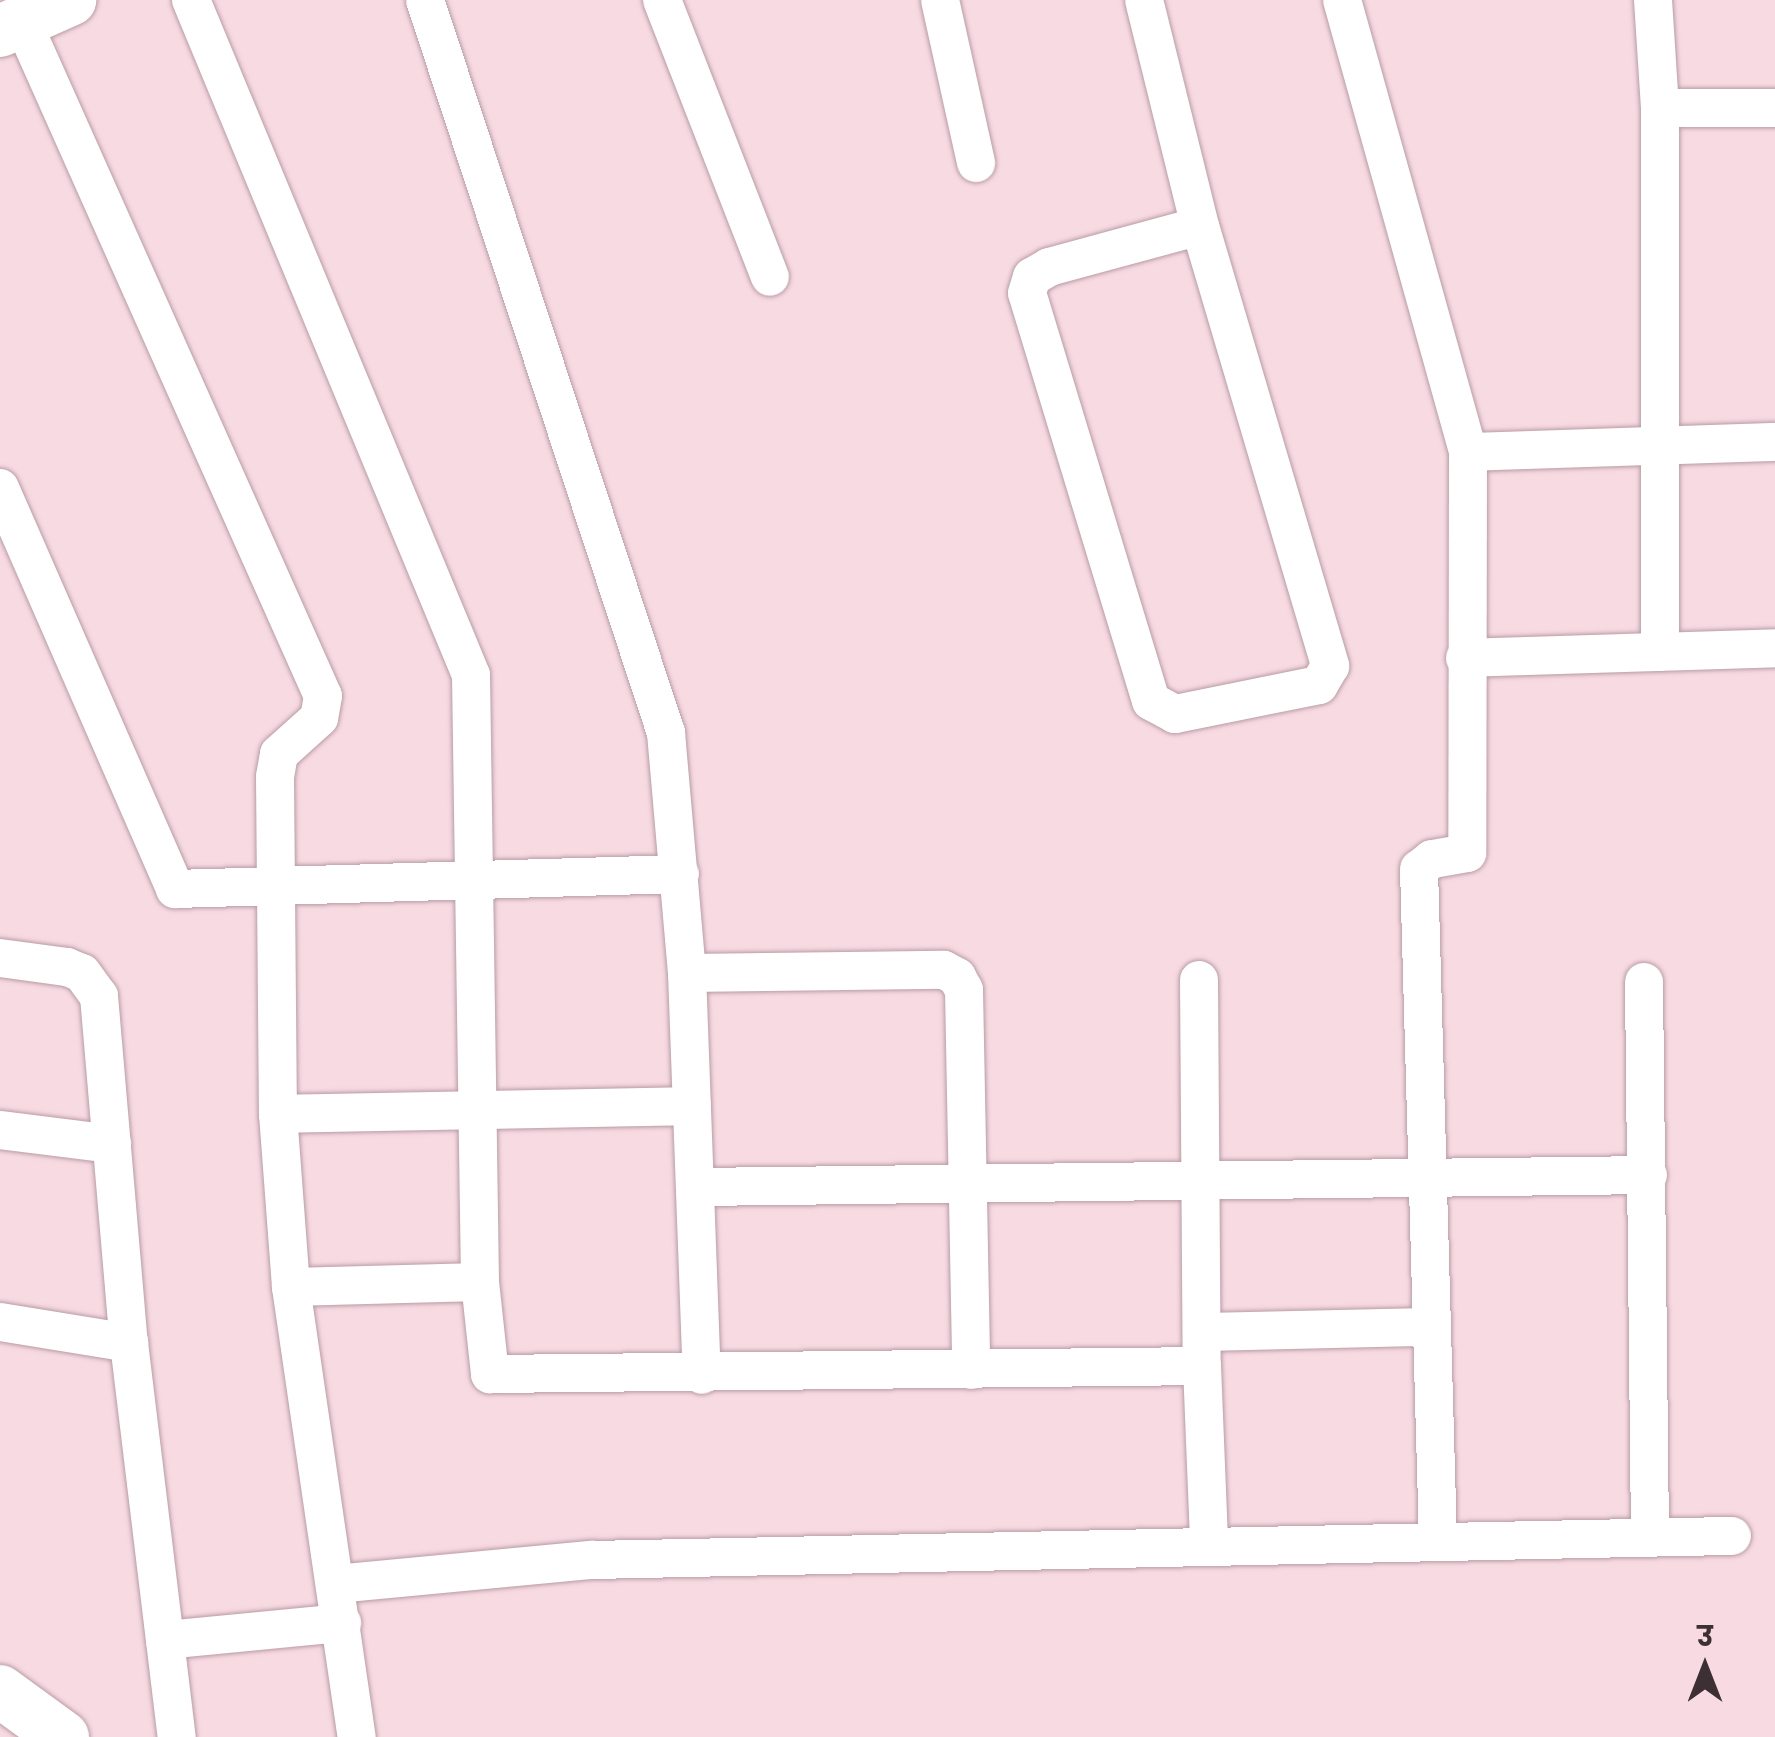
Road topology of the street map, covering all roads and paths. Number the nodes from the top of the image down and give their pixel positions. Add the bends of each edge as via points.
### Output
1 (70, 0) edge
2 (191, 0) edge
3 (425, 0) edge
4 (662, 0) edge
5 (940, 0) edge
6 (1144, 0) edge
7 (1342, 0) edge
8 (1653, 0) edge
9 (11, 26) edge
10 (1660, 108) junction
11 (1775, 108) edge
12 (976, 162) dead end
13 (1200, 226) junction
14 (770, 277) dead end
15 (1775, 442) edge
16 (1659, 446) junction
17 (1468, 452) junction
18 (0, 488) edge
19 (1775, 648) edge
20 (1660, 652) junction
21 (1465, 658) junction
22 (680, 874) junction
23 (470, 878) junction
24 (274, 889) junction
25 (0, 958) edge
26 (687, 973) junction
27 (1199, 980) dead end
28 (1644, 982) dead end
29 (692, 1106) junction
30 (476, 1110) junction
31 (278, 1114) junction
32 (0, 1130) edge
33 (112, 1144) junction
34 (1648, 1175) junction
35 (1429, 1179) junction
36 (1199, 1180) junction
37 (970, 1184) junction
38 (696, 1188) junction
39 (480, 1282) junction
40 (291, 1287) junction
41 (0, 1322) edge
42 (1431, 1327) junction
43 (129, 1343) junction
44 (1202, 1349) junction
45 (970, 1370) junction
46 (702, 1375) junction
47 (1732, 1536) dead end
48 (1438, 1538) junction
49 (1650, 1538) junction
50 (1209, 1542) junction
51 (336, 1584) junction
52 (342, 1623) junction
53 (165, 1640) junction
54 (0, 1690) edge
55 (63, 1737) edge
56 (177, 1737) edge
57 (357, 1737) edge

1 - 9 street
2 - 23 street via 466,653 474,699
3 - 22 street via 660,708
4 - 14 street
5 - 12 street
6 - 13 street
7 - 17 street
8 - 10 street
9 - 24 street via 323,696 318,718 279,754
10 - 11 street
10 - 16 street
13 - 13 street via 1049,266 1032,277 1027,293 1151,701 1175,714 1319,684 1330,666
15 - 16 street
16 - 17 street
16 - 20 street
17 - 21 street
18 - 24 street via 167,882 186,892
19 - 20 street
20 - 21 street
21 - 35 street via 1467,853 1432,859 1420,870
22 - 23 street
22 - 26 street
23 - 24 street
23 - 30 street
24 - 31 street
25 - 33 street via 66,966 92,984 99,996
26 - 29 street
26 - 37 street via 944,970 958,977 964,990
27 - 36 street
28 - 34 street
29 - 30 street
29 - 38 street
30 - 31 street
30 - 39 street
31 - 40 street
32 - 33 street
33 - 43 street
34 - 35 street
34 - 49 street
35 - 36 street
35 - 42 street
36 - 37 street
36 - 44 street
37 - 38 street
37 - 45 street
38 - 46 street
39 - 40 street
39 - 46 street via 486,1364 498,1378
40 - 51 street
41 - 43 street
42 - 44 street
42 - 48 street
43 - 53 street
44 - 45 street
44 - 50 street
45 - 46 street
47 - 49 street
48 - 49 street
48 - 50 street
50 - 51 street via 592,1560
51 - 52 street
52 - 53 street
52 - 57 street
53 - 56 street
54 - 55 street

